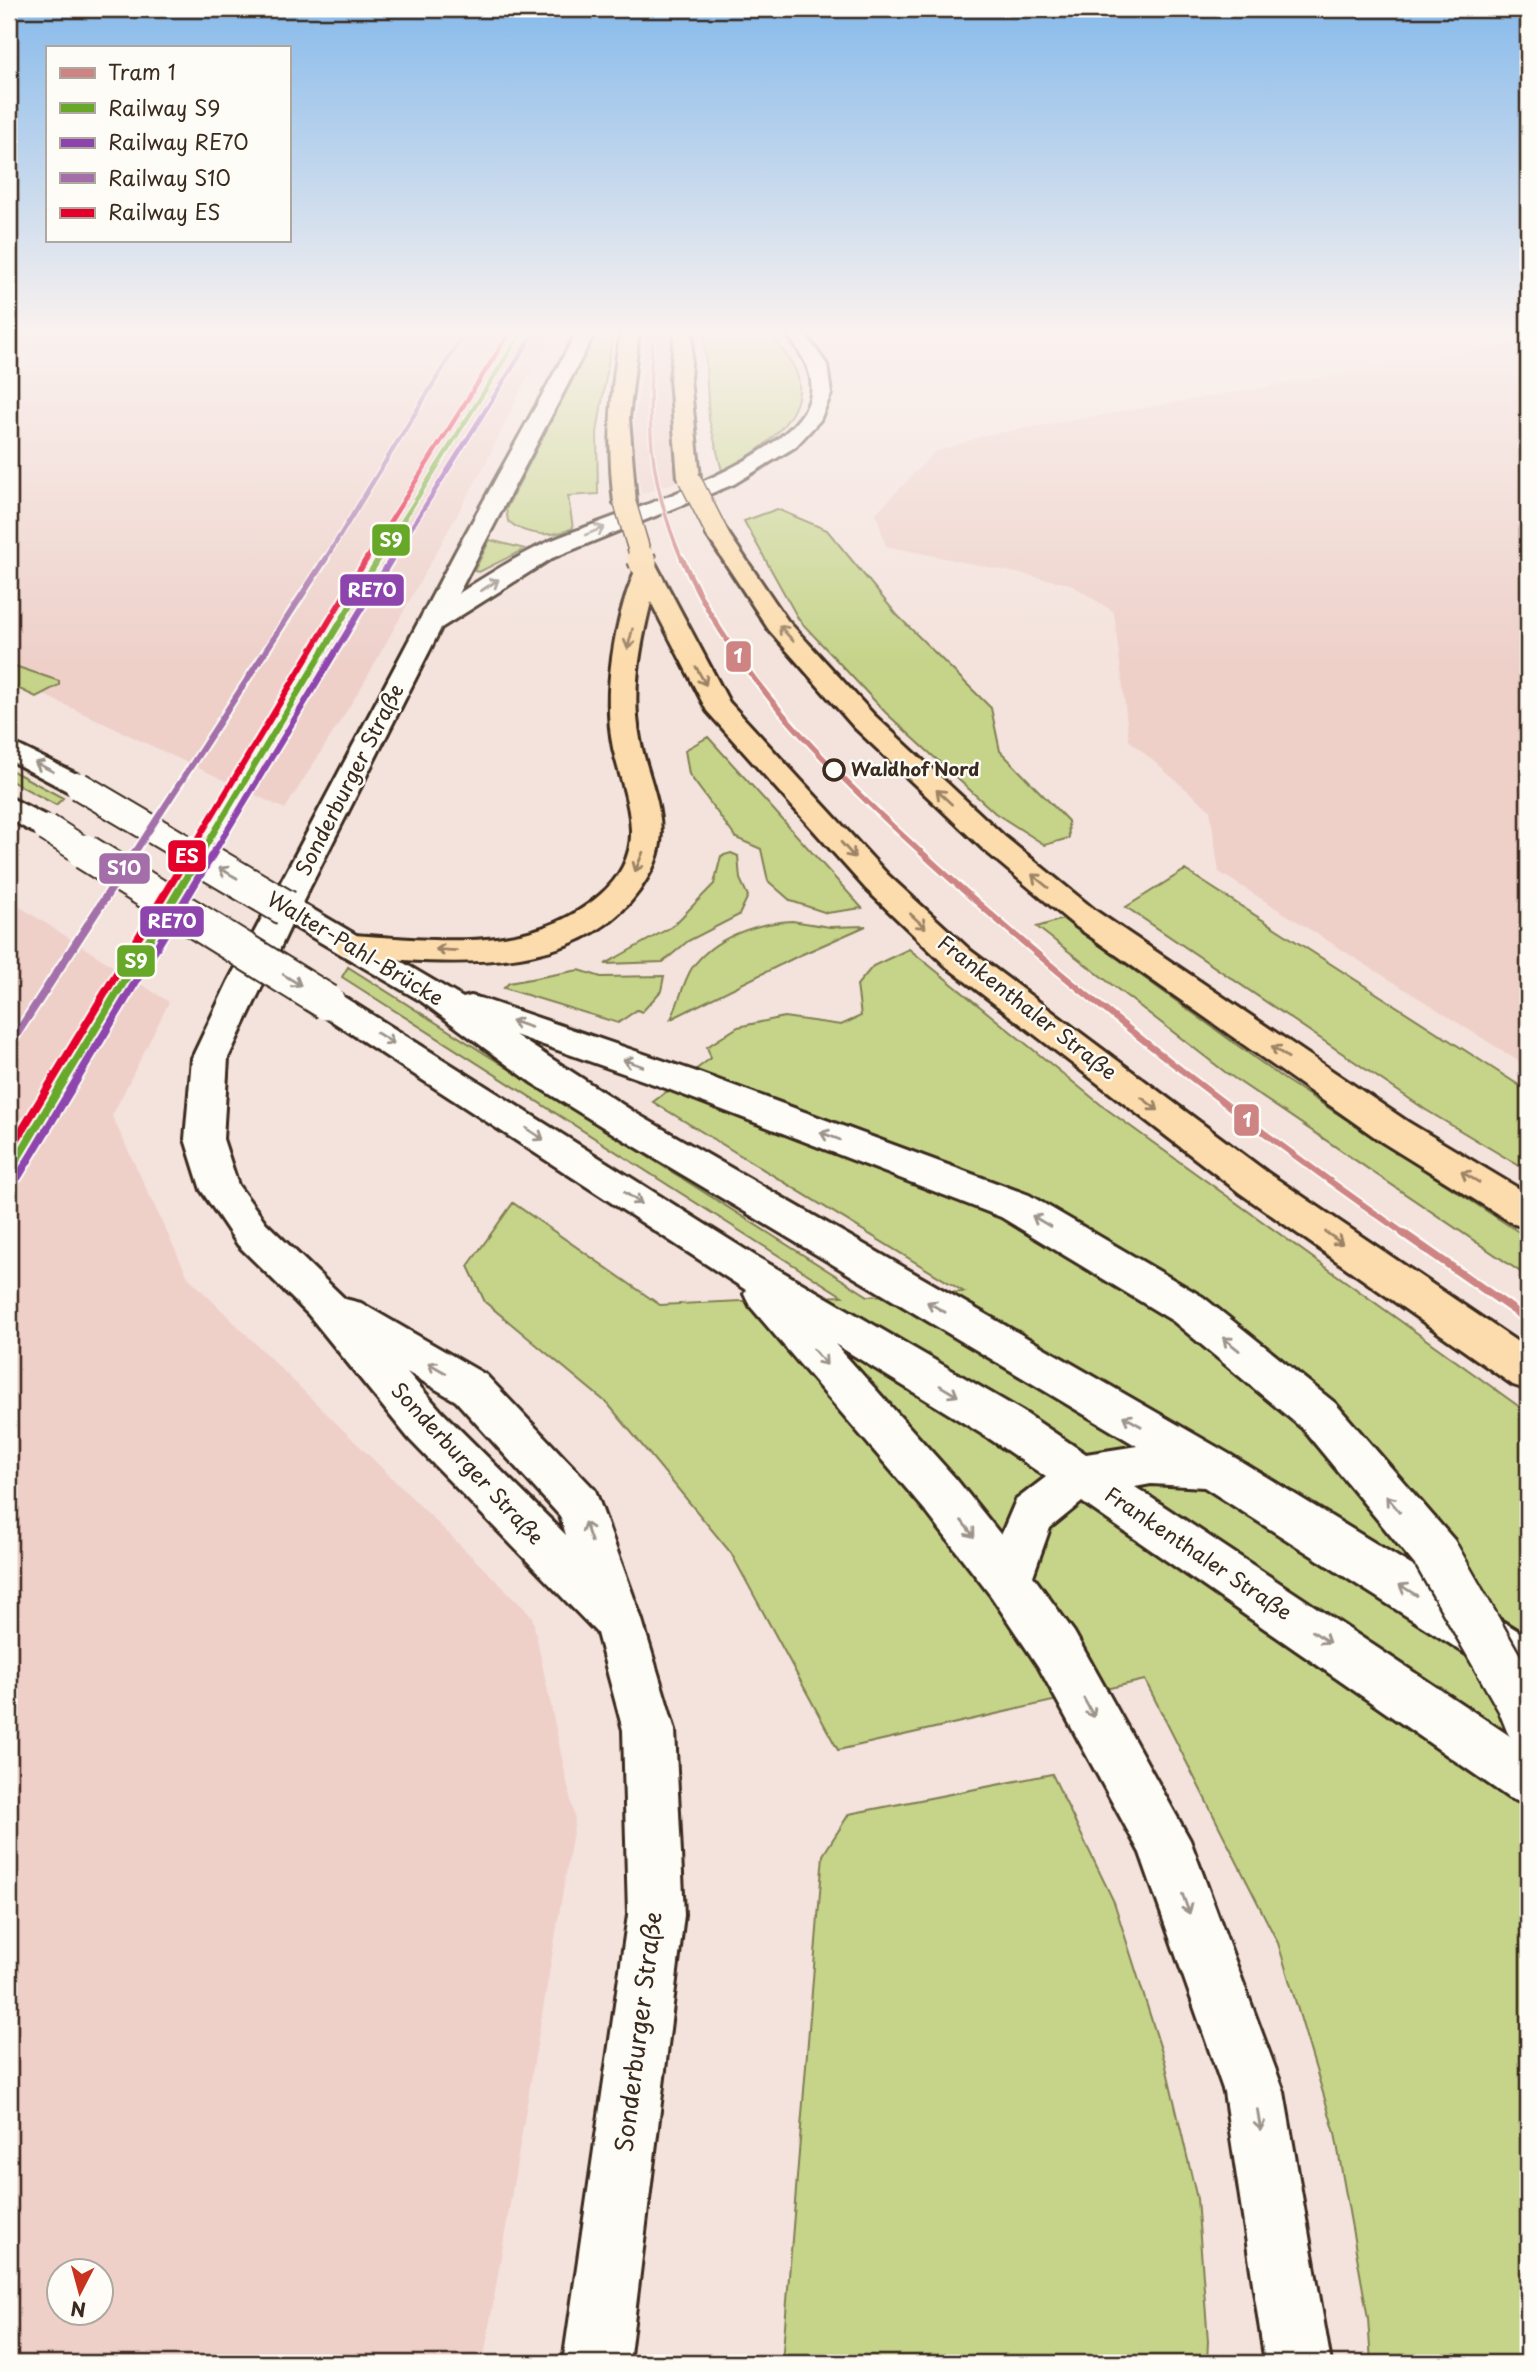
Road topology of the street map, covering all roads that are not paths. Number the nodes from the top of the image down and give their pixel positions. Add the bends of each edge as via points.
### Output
1 (540, 443) edge
2 (617, 443) edge
3 (686, 443) edge
4 (790, 443) edge
5 (503, 531) junction
6 (559, 546) junction
7 (645, 568) junction
8 (433, 622) junction
9 (9, 749) edge
10 (9, 806) edge
11 (352, 946) junction
12 (433, 993) junction
13 (1528, 1213) edge
14 (743, 1268) junction
15 (323, 1302) junction
16 (1528, 1372) edge
17 (1213, 1468) junction
18 (1082, 1475) junction
19 (1008, 1580) junction
20 (618, 1620) junction
21 (1528, 1665) edge
22 (1528, 1722) edge
23 (1528, 1779) edge
24 (596, 2363) edge
25 (1298, 2363) edge

1 - 5 main road, Sonderburger Straße
2 - 7 main road, Frankenthaler Straße, bridge via 625,503
13 -> 3 main road, bridge via 1395,1132 1085,918 994,843 864,721 778,625 718,535 689,478
6 -> 4 main road, Sonderburger Straße via 727,480 763,463
5 - 6 main road, Sonderburger Straße
5 - 8 main road, Sonderburger Straße
8 -> 6 main road, Sonderburger Straße
7 -> 11 main road via 624,660 621,696 646,834 643,858 629,884 585,923 522,946 459,951
7 -> 16 main road, Frankenthaler Straße via 717,705 877,882 959,959 1254,1183
8 - 15 main road, Sonderburger Straße via 210,1058 204,1139 220,1190 252,1234
11 -> 9 main road, Walter-Pahl-Brücke, bridge
10 -> 14 main road, Frankenthaler Straße, bridge via 327,1002
11 - 12 main road, Walter-Pahl-Brücke
17 -> 12 main road, Walter-Pahl-Brücke via 624,1123 545,1074
22 -> 12 main road, bridge via 1437,1556 1319,1416 1188,1309 1014,1206 681,1080
14 -> 18 main road, Frankenthaler Straße
14 -> 19 main road via 940,1494
15 - 20 main road, Sonderburger Straße via 426,1426
20 -> 15 main road, Sonderburger Straße via 579,1505 471,1388
17 - 18 main road via 1151,1464
21 -> 17 main road
18 - 19 main road via 1032,1516
18 -> 23 main road, Frankenthaler Straße
19 -> 25 main road via 1056,1649 1163,1840 1254,2092
20 - 24 main road, Sonderburger Straße via 649,1730 656,1915

